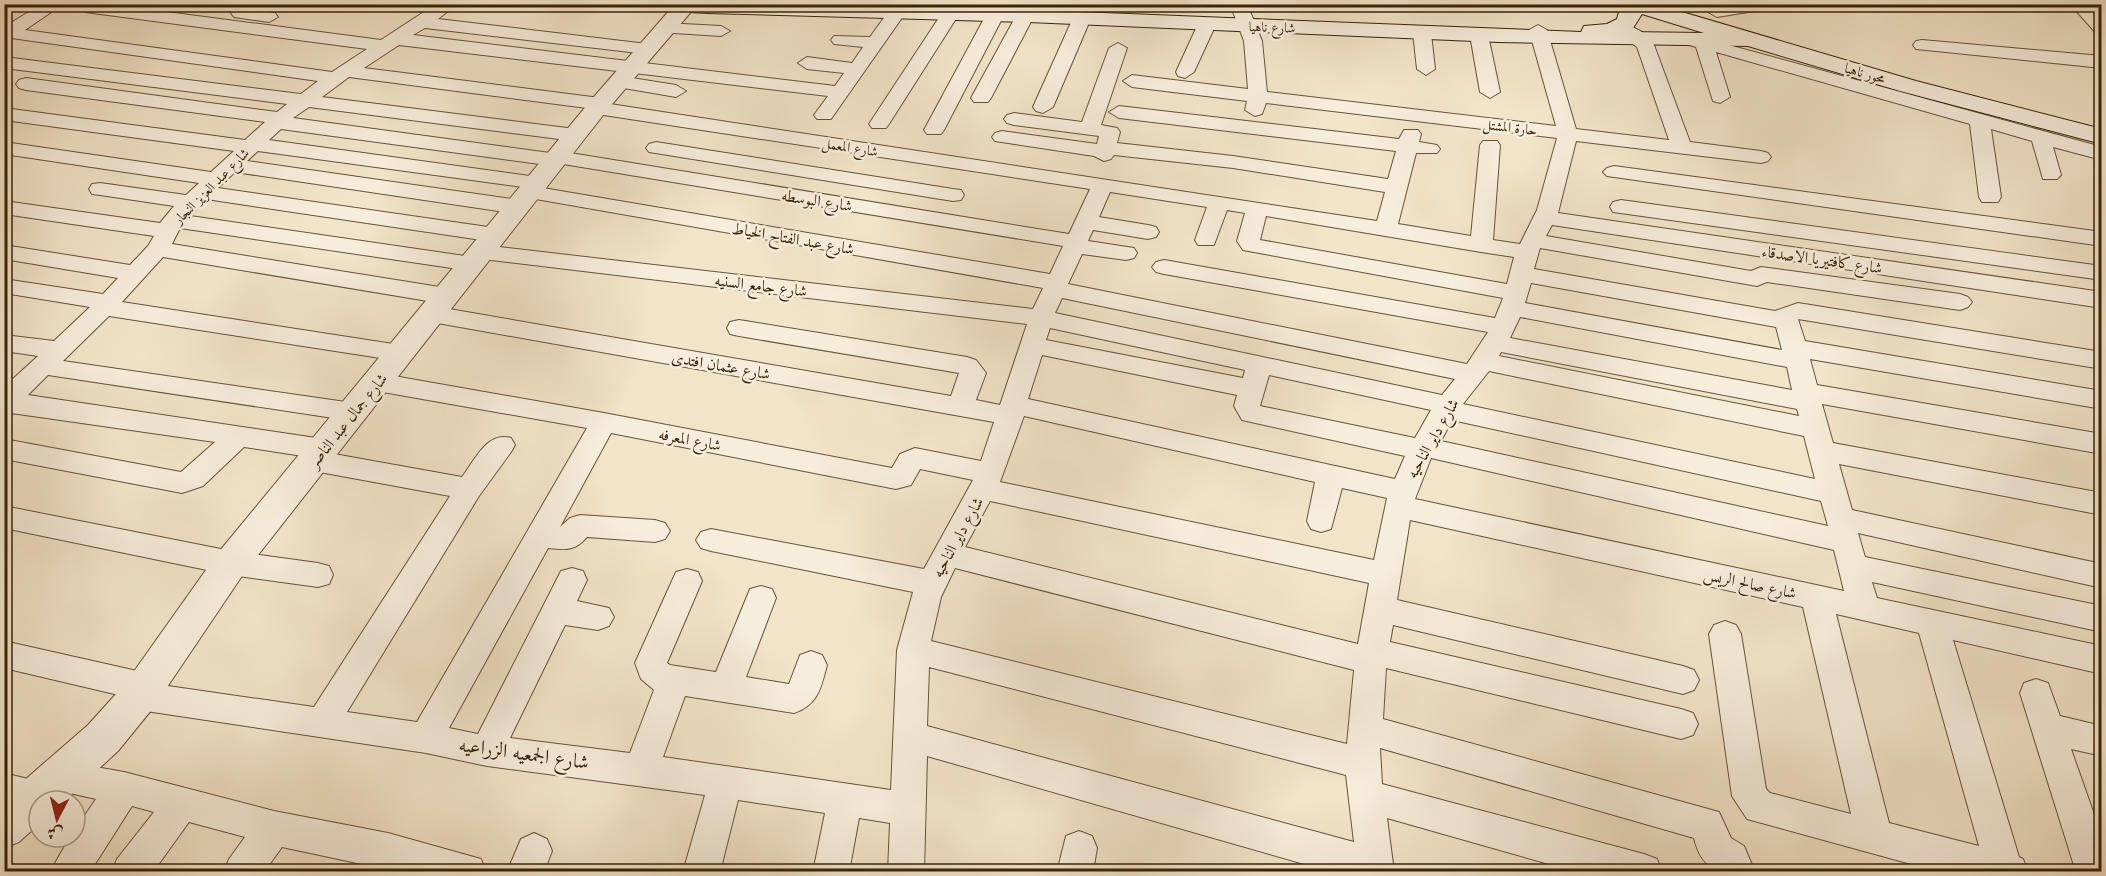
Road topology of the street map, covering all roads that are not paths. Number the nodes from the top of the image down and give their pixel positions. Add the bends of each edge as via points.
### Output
1 (55, 4) edge
2 (247, 4) edge
3 (449, 4) edge
4 (1694, 4) edge
5 (1767, 4) edge
6 (2078, 4) edge
7 (1631, 5) edge
8 (85, 7) dead end
9 (943, 9) edge
10 (988, 9) edge
11 (1025, 9) edge
12 (897, 12) junction
13 (1718, 12) junction
14 (1245, 16) edge
15 (1082, 18) junction
16 (2099, 23) edge
17 (1208, 24) junction
18 (1619, 27) junction
19 (721, 31) dead end
20 (6, 32) edge
21 (1422, 33) junction
22 (1539, 33) junction
23 (404, 35) junction
24 (1479, 35) junction
25 (1748, 39) junction
26 (840, 40) dead end
27 (1641, 40) junction
28 (1698, 41) junction
29 (875, 43) junction
30 (1922, 45) dead end
31 (1118, 48) dead end
32 (642, 52) edge
33 (4, 62) edge
34 (2102, 62) edge
35 (807, 63) dead end
36 (856, 69) junction
37 (1426, 69) dead end
38 (1185, 72) dead end
39 (340, 74) junction
40 (4, 81) edge
41 (1132, 81) dead end
42 (676, 91) dead end
43 (840, 92) junction
44 (1490, 92) dead end
45 (1260, 95) junction
46 (1720, 97) dead end
47 (981, 98) dead end
48 (302, 102) junction
49 (1042, 107) dead end
50 (2081, 109) dead end
51 (1119, 112) dead end
52 (4, 114) edge
53 (824, 115) dead end
54 (1014, 119) dead end
55 (278, 120) junction
56 (1980, 121) junction
57 (879, 124) dead end
58 (1251, 128) junction
59 (1089, 129) junction
60 (934, 130) dead end
61 (1566, 134) junction
62 (1002, 137) dead end
63 (2102, 137) edge
64 (2041, 138) junction
65 (1409, 141) junction
66 (1490, 145) dead end
67 (251, 146) junction
68 (1682, 147) junction
69 (4, 148) edge
70 (656, 148) dead end
71 (1430, 149) dead end
72 (1106, 150) junction
73 (2102, 154) edge
74 (1761, 157) dead end
75 (934, 160) junction
76 (1233, 162) junction
77 (545, 173) junction
78 (2050, 175) dead end
79 (209, 184) junction
80 (1098, 186) junction
81 (1397, 187) junction
82 (100, 189) dead end
83 (912, 189) junction
84 (953, 195) dead end
85 (1990, 197) dead end
86 (1216, 202) junction
87 (4, 207) edge
88 (1257, 208) junction
89 (1623, 218) junction
90 (1386, 229) junction
91 (1148, 232) dead end
92 (166, 233) junction
93 (1079, 237) junction
94 (2102, 239) edge
95 (1206, 240) dead end
96 (1481, 245) junction
97 (483, 250) junction
98 (4, 252) edge
99 (1126, 253) dead end
100 (1164, 267) dead end
101 (135, 273) junction
102 (2102, 273) edge
103 (4, 286) edge
104 (1056, 286) junction
105 (1511, 299) junction
106 (2102, 300) edge
107 (1960, 302) dead end
108 (4, 303) edge
109 (439, 305) junction
110 (101, 309) junction
111 (1786, 317) junction
112 (1041, 318) junction
113 (739, 328) dead end
114 (789, 337) junction
115 (4, 343) edge
116 (1032, 345) junction
117 (400, 353) junction
118 (1796, 354) junction
119 (50, 358) junction
120 (2102, 361) edge
121 (1260, 364) junction
122 (770, 374) junction
123 (377, 382) junction
124 (1253, 389) junction
125 (1808, 397) junction
126 (2102, 400) edge
127 (5, 402) edge
128 (960, 407) junction
129 (1447, 407) junction
130 (1012, 410) junction
131 (353, 411) junction
132 (604, 422) junction
133 (238, 436) junction
134 (1819, 440) junction
135 (501, 444) dead end
136 (2102, 444) edge
137 (1423, 448) junction
138 (4, 449) edge
139 (318, 455) junction
140 (1331, 475) junction
141 (987, 481) junction
142 (469, 489) junction
143 (1400, 498) junction
144 (2102, 504) edge
145 (4, 518) edge
146 (1321, 521) dead end
147 (1843, 530) junction
148 (655, 531) dead end
149 (539, 536) junction
150 (711, 540) dead end
151 (946, 554) junction
152 (231, 563) junction
153 (1384, 574) junction
154 (318, 575) dead end
155 (2102, 576) edge
156 (572, 580) dead end
157 (687, 581) dead end
158 (931, 583) junction
159 (1816, 597) junction
160 (762, 598) dead end
161 (1864, 608) junction
162 (1379, 609) junction
163 (557, 611) junction
164 (598, 617) dead end
165 (2102, 619) edge
166 (1932, 623) junction
167 (1725, 634) dead end
168 (913, 650) junction
169 (4, 654) edge
170 (1372, 656) junction
171 (2102, 660) edge
172 (811, 665) dead end
173 (1683, 680) dead end
174 (674, 681) junction
175 (725, 690) junction
176 (142, 692) junction
177 (2036, 693) dead end
178 (322, 723) junction
179 (1681, 724) dead end
180 (2047, 728) junction
181 (1365, 729) junction
182 (910, 736) junction
183 (426, 738) junction
184 (2102, 741) edge
185 (487, 751) junction
186 (641, 770) junction
187 (1364, 779) junction
188 (726, 782) junction
189 (50, 787) junction
190 (124, 788) junction
191 (4, 789) edge
192 (845, 799) junction
193 (183, 802) junction
194 (908, 809) junction
195 (2089, 821) edge
196 (4, 827) edge
197 (274, 828) junction
198 (1874, 837) junction
199 (382, 861) edge
200 (1376, 869) edge
201 (454, 870) edge
202 (2007, 871) edge
203 (68, 872) edge
204 (130, 872) edge
205 (242, 872) edge
206 (701, 872) edge
207 (831, 872) edge
208 (906, 872) edge
209 (1644, 872) edge
210 (1737, 872) edge
211 (2095, 872) edge

1 - 20 street
2 - 23 street via 240,13
3 - 23 street, شارع عبد العزيز النجار
4 - 13 main road, محور ناهيا
5 - 13 street
6 - 16 street
7 - 18 main road via 1630,18
7 - 25 main road, محور ناهيا
8 - 23 street
9 - 10 main road, شارع ناهيا
9 - 12 main road, شارع ناهيا
9 - 57 street
10 - 11 main road, شارع ناهيا
10 - 60 street
11 - 14 main road, شارع ناهيا
11 - 15 main road, شارع ناهيا
11 - 47 street
12 - 29 street
12 - 32 main road, شارع ناهيا
13 - 50 main road, محور ناهيا
14 - 17 main road, شارع ناهيا
14 - 21 main road, شارع ناهيا
14 - 22 main road, شارع ناهيا
14 - 45 street
15 - 17 main road, شارع ناهيا
15 - 49 street
17 - 38 street
18 - 22 main road, شارع ناهيا via 1596,32
18 - 27 street
19 - 32 street
20 - 39 street
21 - 24 main road, شارع ناهيا
21 - 37 street
22 - 24 main road, شارع ناهيا
22 - 27 main road, شارع ناهيا
22 - 61 street, شارع داير الناحيه
23 - 32 street
23 - 32 street
23 - 39 street, شارع عبد العزيز النجار
24 - 44 street
25 - 28 main road, شارع ناهيا
25 - 63 main road, محور ناهيا
26 - 29 street
27 - 28 main road, شارع ناهيا
27 - 68 street
28 - 46 street
28 - 56 street
29 - 36 street
30 - 34 street
31 - 59 street
32 - 39 street
32 - 42 street
32 - 43 street
32 - 75 street, شارع المعمل
32 - 77 main road, شارع جمال عبد الناصر
33 - 48 street
35 - 36 street
36 - 43 street
39 - 48 street, شارع عبد العزيز النجار
40 - 55 street
41 - 45 street, حارة المشتل
43 - 53 street
45 - 58 street
45 - 61 street, حارة المشتل
48 - 55 street, شارع عبد العزيز النجار
48 - 77 street
51 - 58 street
52 - 67 street
54 - 59 street
55 - 67 street, شارع عبد العزيز النجار
55 - 77 street
56 - 64 street
56 - 85 street
58 - 65 street
58 - 76 street
59 - 72 street via 1111,133
61 - 68 street, حارة المشتل
61 - 105 street, شارع داير الناحيه via 1548,210
62 - 72 street
64 - 73 street
64 - 78 street
65 - 71 street
65 - 81 street
66 - 96 street
67 - 77 street
67 - 79 street, شارع عبد العزيز النجار
68 - 74 street, حارة المشتل
69 - 79 street via 120,165
70 - 83 street
72 - 76 street
72 - 80 street, شارع داير الناحيه
75 - 80 street, شارع المعمل
75 - 83 street
76 - 81 street
76 - 86 street
77 - 79 street
77 - 93 street, شارع البوسطه
77 - 97 main road, شارع جمال عبد الناصر
77 - 104 street, شارع عبد الفتاح الخياط
79 - 82 street
79 - 92 street, شارع عبد العزيز النجار
79 - 97 street
80 - 86 street, شارع المعمل
80 - 93 street, شارع داير الناحيه
81 - 90 street
83 - 84 street
86 - 88 street, شارع المعمل
86 - 95 street
87 - 92 street
88 - 90 street, شارع المعمل
88 - 105 street via 1248,241 1251,245
89 - 94 street via 1613,164
89 - 102 street
89 - 105 street, شارع كافتيريا الاصدقاء
89 - 106 street, شارع كافتيريا الاصدقاء
90 - 96 street, شارع المعمل
91 - 93 street
92 - 97 street
92 - 101 street, شارع عبد العزيز النجار
92 - 109 street, شارع عثمان افتدى
93 - 99 street
93 - 104 street, شارع داير الناحيه
96 - 105 street, شارع المعمل
97 - 109 main road, شارع جمال عبد الناصر
97 - 112 street, شارع جامع السنيه
98 - 101 street
100 - 105 street
101 - 110 street, شارع عبد العزيز النجار
103 - 110 street
104 - 105 street, شارع عبد الفتاح الخياط
104 - 112 street, شارع داير الناحيه
105 - 107 street via 1759,278 1761,274
105 - 111 street
105 - 118 street
105 - 125 street
105 - 129 street, شارع داير الناحيه
105 - 134 street
108 - 110 street
109 - 117 main road, شارع جمال عبد الناصر
109 - 122 street, شارع عثمان افتدى
110 - 117 street
110 - 119 street, شارع عبد العزيز النجار
111 - 118 street
111 - 120 street via 1797,311
112 - 116 street, شارع داير الناحيه
112 - 121 street, شارع جامع السنيه
113 - 114 street
114 - 122 street
114 - 128 street via 968,366 973,373
115 - 119 street
116 - 124 street
116 - 130 street, شارع داير الناحيه
117 - 123 main road, شارع جمال عبد الناصر
118 - 125 street
118 - 126 street
119 - 127 street, شارع عبد العزيز النجار
119 - 131 street
121 - 124 street
121 - 129 street, شارع جامع السنيه
122 - 128 street, شارع عثمان افتدى
123 - 131 main road, شارع جمال عبد الناصر
123 - 132 street, شارع المعرفه
124 - 137 street via 1247,406 1251,413
125 - 134 street
125 - 136 street
127 - 133 street
128 - 130 street, شارع عثمان افتدى
129 - 137 street, شارع داير الناحيه
129 - 147 street, شارع جامع السنيه
130 - 140 street, شارع عثمان افتدى
130 - 141 street, شارع داير الناحيه
131 - 139 main road, شارع جمال عبد الناصر
132 - 141 street, شارع المعرفه via 896,479 904,475 915,458
132 - 149 street
133 - 138 street via 194,479 182,483
133 - 139 street
134 - 144 street
134 - 147 street
135 - 142 street
137 - 143 street, شارع داير الناحيه
137 - 147 street
139 - 142 street
139 - 152 main road, شارع جمال عبد الناصر
140 - 143 street, شارع صالح الريس
140 - 146 street
141 - 151 street, شارع داير الناحيه
141 - 153 street
142 - 178 street
143 - 153 street, شارع داير الناحيه
143 - 159 street, شارع صالح الريس
145 - 152 street
147 - 155 street
147 - 161 street
147 - 165 street
148 - 149 street via 585,525 568,539
149 - 183 street
150 - 158 street
151 - 158 street, شارع داير الناحيه
151 - 170 street
152 - 154 street
152 - 176 main road, شارع جمال عبد الناصر
153 - 162 street, شارع داير الناحيه
156 - 163 street
157 - 174 street via 651,663 655,674
158 - 168 street, شارع داير الناحيه
159 - 161 street, شارع صالح الريس
159 - 198 street
160 - 175 street
161 - 166 street, شارع صالح الريس
162 - 170 street, شارع داير الناحيه
162 - 173 street
163 - 164 street
163 - 185 street
166 - 171 street, شارع صالح الريس
166 - 202 street
167 - 198 street via 1753,802 1765,809
168 - 182 street, شارع داير الناحيه
168 - 187 street
169 - 176 street, شارع الجمعيه الزراعيه
170 - 179 street
170 - 181 street, شارع داير الناحيه
172 - 175 street via 804,691 794,699
174 - 175 street
174 - 186 street
176 - 178 street, شارع الجمعيه الزراعيه
176 - 189 main road, شارع جمال عبد الناصر via 104,738
177 - 180 street
178 - 183 street, شارع الجمعيه الزراعيه
180 - 184 street
180 - 195 street
181 - 187 street, شارع داير الناحيه
181 - 210 street via 1706,824 1713,835 1714,848 1731,859
182 - 194 street, شارع داير الناحيه
182 - 200 street
183 - 185 street, شارع الجمعيه الزراعيه
185 - 186 street, شارع الجمعيه الزراعيه
186 - 188 street, شارع الجمعيه الزراعيه
187 - 200 street, شارع داير الناحيه
187 - 209 street
188 - 192 street, شارع الجمعيه الزراعيه
188 - 206 street
189 - 190 street
189 - 191 street
189 - 196 main road, شارع جمال عبد الناصر
190 - 193 street
190 - 203 street
192 - 194 street, شارع الجمعيه الزراعيه
192 - 207 street
193 - 197 street
193 - 204 street
194 - 208 street, شارع داير الناحيه
195 - 211 street
197 - 199 street
197 - 205 street
198 - 202 street
199 - 201 street

